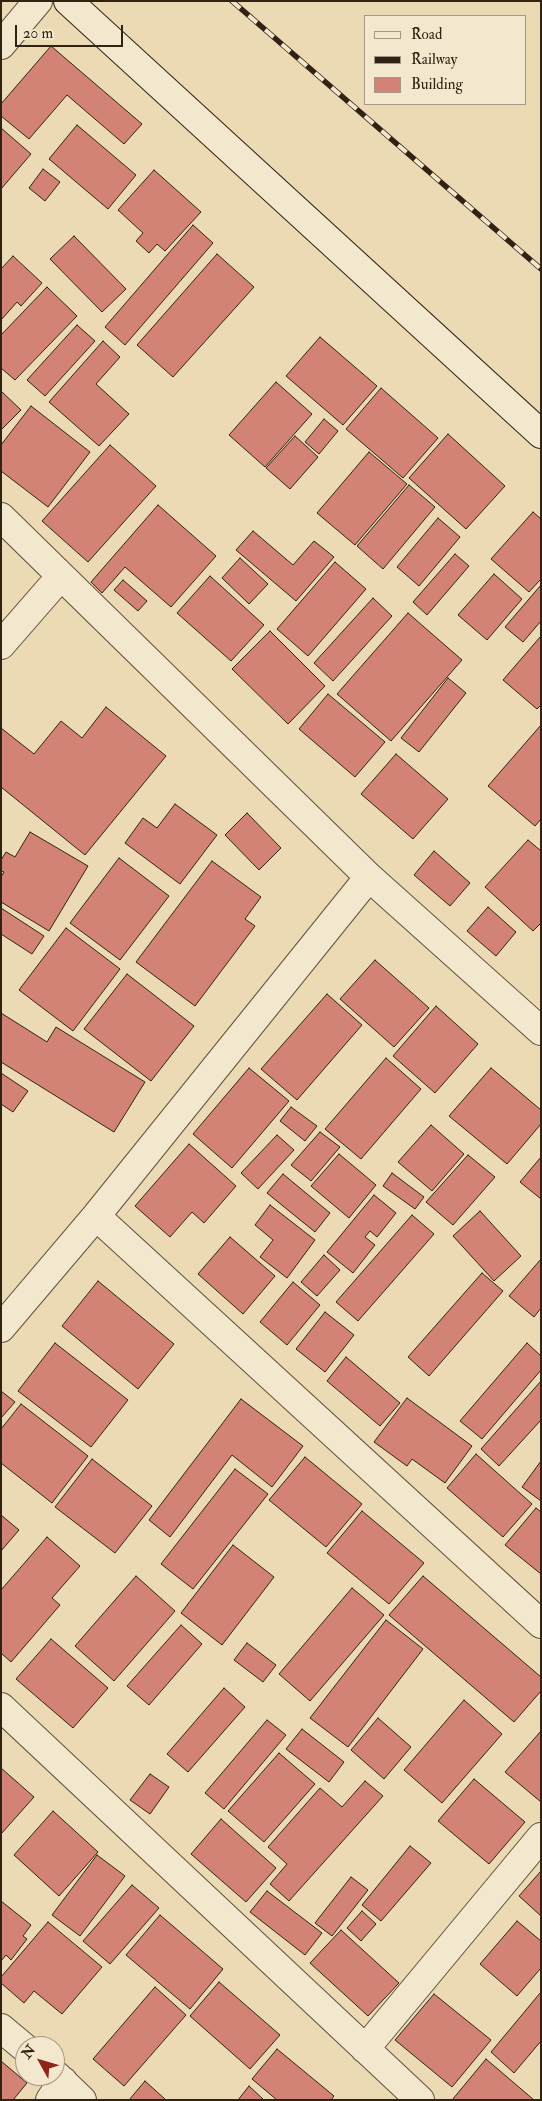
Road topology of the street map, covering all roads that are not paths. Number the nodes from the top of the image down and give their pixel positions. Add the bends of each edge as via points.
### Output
1 (38, 1) edge
2 (68, 1) edge
3 (1, 45) edge
4 (541, 434) edge
5 (1, 517) edge
6 (61, 576) junction
7 (1, 644) edge
8 (369, 877) junction
9 (541, 1031) edge
10 (96, 1216) junction
11 (1, 1328) edge
12 (541, 1624) edge
13 (1, 1707) edge
14 (541, 1837) edge
15 (1, 2028) edge
16 (15, 2040) edge
17 (365, 2049) junction
18 (420, 2100) edge

1 - 3 street
2 - 4 street
5 - 6 street
6 - 7 street
6 - 8 street
8 - 9 street
8 - 10 street
10 - 11 street
10 - 12 street
13 - 17 street
14 - 17 street
15 - 16 street
17 - 18 street

